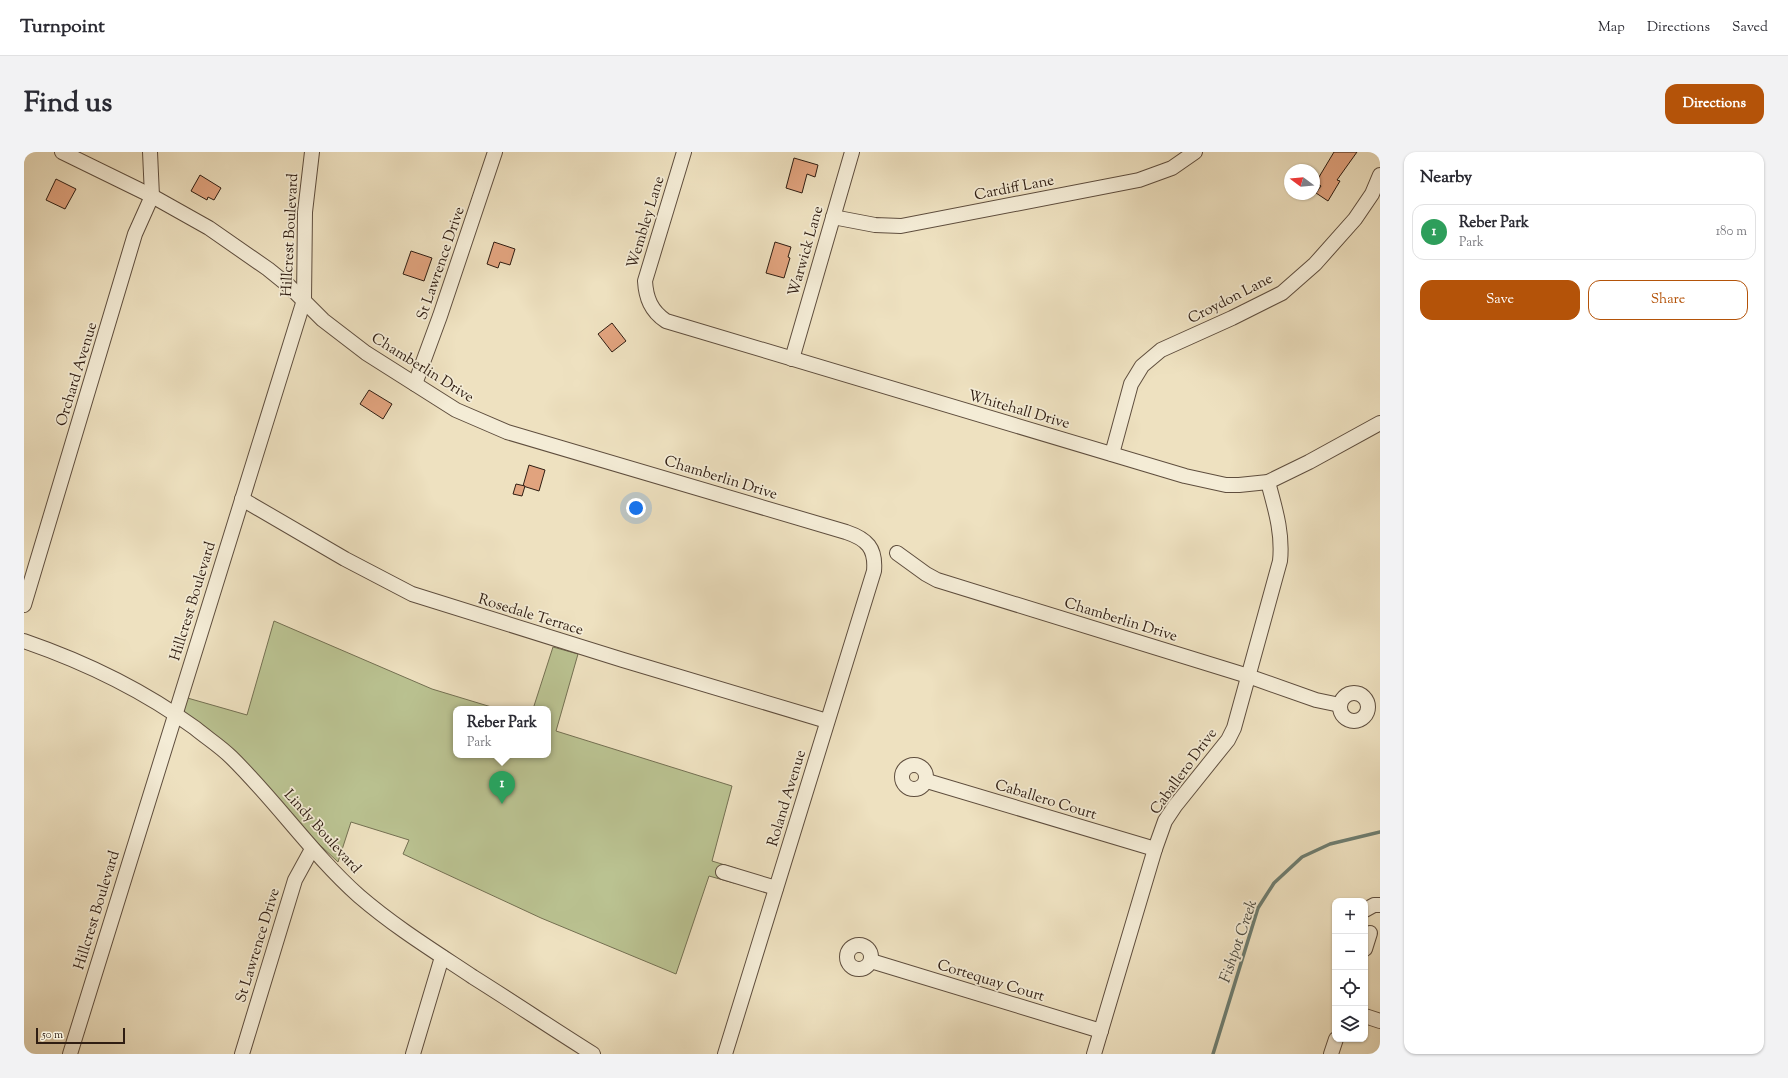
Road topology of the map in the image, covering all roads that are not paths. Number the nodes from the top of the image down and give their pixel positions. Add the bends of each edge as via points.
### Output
1 (62, 152) edge
2 (150, 152) edge
3 (312, 152) edge
4 (495, 152) edge
5 (684, 152) edge
6 (852, 152) edge
7 (1195, 152) edge
8 (1380, 175) edge
9 (152, 196) junction
10 (833, 217) junction
11 (304, 300) junction
12 (649, 303) joint
13 (792, 359) junction
14 (415, 384) junction
15 (1380, 423) edge
16 (1112, 454) junction
17 (1268, 482) junction
18 (242, 499) junction
19 (873, 552) joint
20 (897, 553) dead end
21 (24, 605) edge
22 (24, 641) edge
23 (1248, 676) junction
24 (1340, 705) dead end
25 (175, 713) junction
26 (827, 721) junction
27 (927, 781) dead end
28 (312, 849) junction
29 (1155, 849) junction
30 (723, 872) dead end
31 (776, 888) junction
32 (1380, 905) edge
33 (1368, 908) edge
34 (1372, 932) edge
35 (1368, 942) edge
36 (442, 957) junction
37 (871, 961) dead end
38 (1368, 1017) edge
39 (1380, 1021) edge
40 (1101, 1031) junction
41 (1335, 1042) edge
42 (587, 1052) edge
43 (70, 1054) edge
44 (242, 1054) edge
45 (414, 1054) edge
46 (725, 1054) edge
47 (1094, 1054) edge
48 (1331, 1054) edge

1 - 9 street, Chamberlin Drive
2 - 9 street, Orchard Avenue
3 - 11 street, Hillcrest Boulevard via 306,212
4 - 14 street, St Lawrence Drive
5 - 12 street, Wembley Lane via 645,281
6 - 10 street, Warwick Lane
7 - 10 street, Cardiff Lane via 1172,168 1139,180 901,226 875,225
8 - 16 street, Croydon Lane via 1372,194 1355,219 1315,264 1282,293 1161,350 1142,366 1131,384
9 - 11 street, Chamberlin Drive via 225,238 268,269
9 - 21 street, Orchard Avenue via 135,234
10 - 13 street, Warwick Lane
11 - 14 street, Chamberlin Drive via 323,320 366,354
11 - 18 street, Hillcrest Boulevard
12 - 13 street, Whitehall Drive via 657,315 666,320
13 - 16 street, Whitehall Drive
14 - 19 street, Chamberlin Drive via 456,410 507,432 846,532 864,540
15 - 17 street, Whitehall Drive
16 - 17 street, Whitehall Drive via 1185,476 1226,485
17 - 23 street, Caballero Drive via 1282,546
18 - 25 street, Hillcrest Boulevard
18 - 26 street, Rosedale Terrace via 345,559 412,594
19 - 26 street, Roland Avenue via 874,571
20 - 23 street, Chamberlin Drive via 937,580
22 - 25 street, Lindy Boulevard via 59,653 129,686
23 - 24 street, Chamberlin Drive via 1316,700
23 - 29 street, Caballero Drive via 1234,728 1228,740 1175,806 1165,821
25 - 28 street, Lindy Boulevard via 230,756 267,794
25 - 43 street, Hillcrest Boulevard
26 - 31 street, Roland Avenue
27 - 29 street, Caballero Court
28 - 36 street, Lindy Boulevard via 378,913
28 - 44 street, St Lawrence Drive via 295,880
29 - 40 street, Caballero Drive
30 - 31 street
31 - 46 street, Roland Avenue
32 - 33 street
34 - 35 street
36 - 42 street, Lindy Boulevard
36 - 45 street
37 - 40 street, Cortequay Court
38 - 39 street
40 - 47 street, Caballero Drive
41 - 48 street

